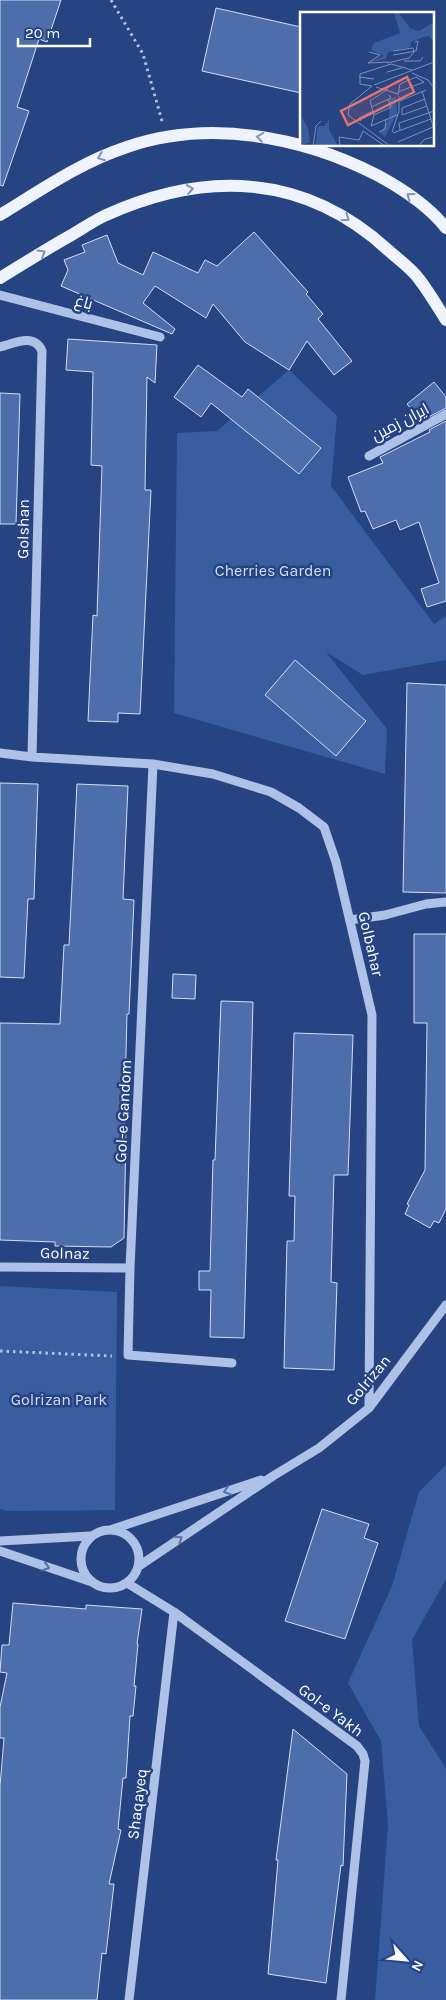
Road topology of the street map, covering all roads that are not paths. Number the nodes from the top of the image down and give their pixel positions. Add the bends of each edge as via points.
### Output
1 (300, 145) edge
2 (304, 146) edge
3 (0, 215) edge
4 (446, 228) edge
5 (0, 278) edge
6 (0, 295) edge
7 (446, 320) edge
8 (160, 337) dead end
9 (0, 347) edge
10 (446, 414) edge
11 (369, 456) dead end
12 (0, 753) edge
13 (32, 757) junction
14 (154, 764) junction
15 (446, 902) edge
16 (350, 920) junction
17 (0, 1267) edge
18 (130, 1268) junction
19 (446, 1305) edge
20 (232, 1363) dead end
21 (369, 1408) junction
22 (273, 1476) junction
23 (113, 1529) junction
24 (90, 1536) junction
25 (0, 1541) edge
26 (0, 1552) edge
27 (139, 1566) junction
28 (92, 1582) junction
29 (127, 1582) junction
30 (174, 1612) junction
31 (129, 2000) edge
32 (341, 2000) edge

1 -> 3 main road via 252,136 209,133 167,137 128,146 91,160
4 -> 2 main road via 419,202 394,185 358,166
5 -> 7 main road via 103,216 138,202 177,191 242,184 286,193 331,208 374,238 418,277
6 - 8 street, باغ
9 - 13 street, Golshan via 29,340 37,343 42,351
10 - 11 street, ایران زمین
12 - 13 street, Golbahar
13 - 14 street, Golbahar
14 - 16 street, Golbahar via 213,774 271,792 324,827
14 - 18 street, Gol-e Gandom
15 - 16 street
16 - 21 street, Golbahar via 372,1015
17 - 18 street, Golnaz
18 - 20 street, Gol-e Gandom via 128,1355
19 - 21 street, Golrizan
21 - 22 street, Golrizan via 319,1448
22 -> 23 street, Golrizan
27 -> 22 street, Golrizan
23 - 24 street
23 - 27 street via 128,1535 138,1549
24 - 25 street
24 - 28 street via 82,1551 82,1568
26 -> 28 street
27 - 29 street
28 - 29 street via 110,1588
29 - 30 street, Gol-e Yakh
30 - 31 street, Shaqayeq
30 - 32 street, Gol-e Yakh via 363,1754 366,1761

